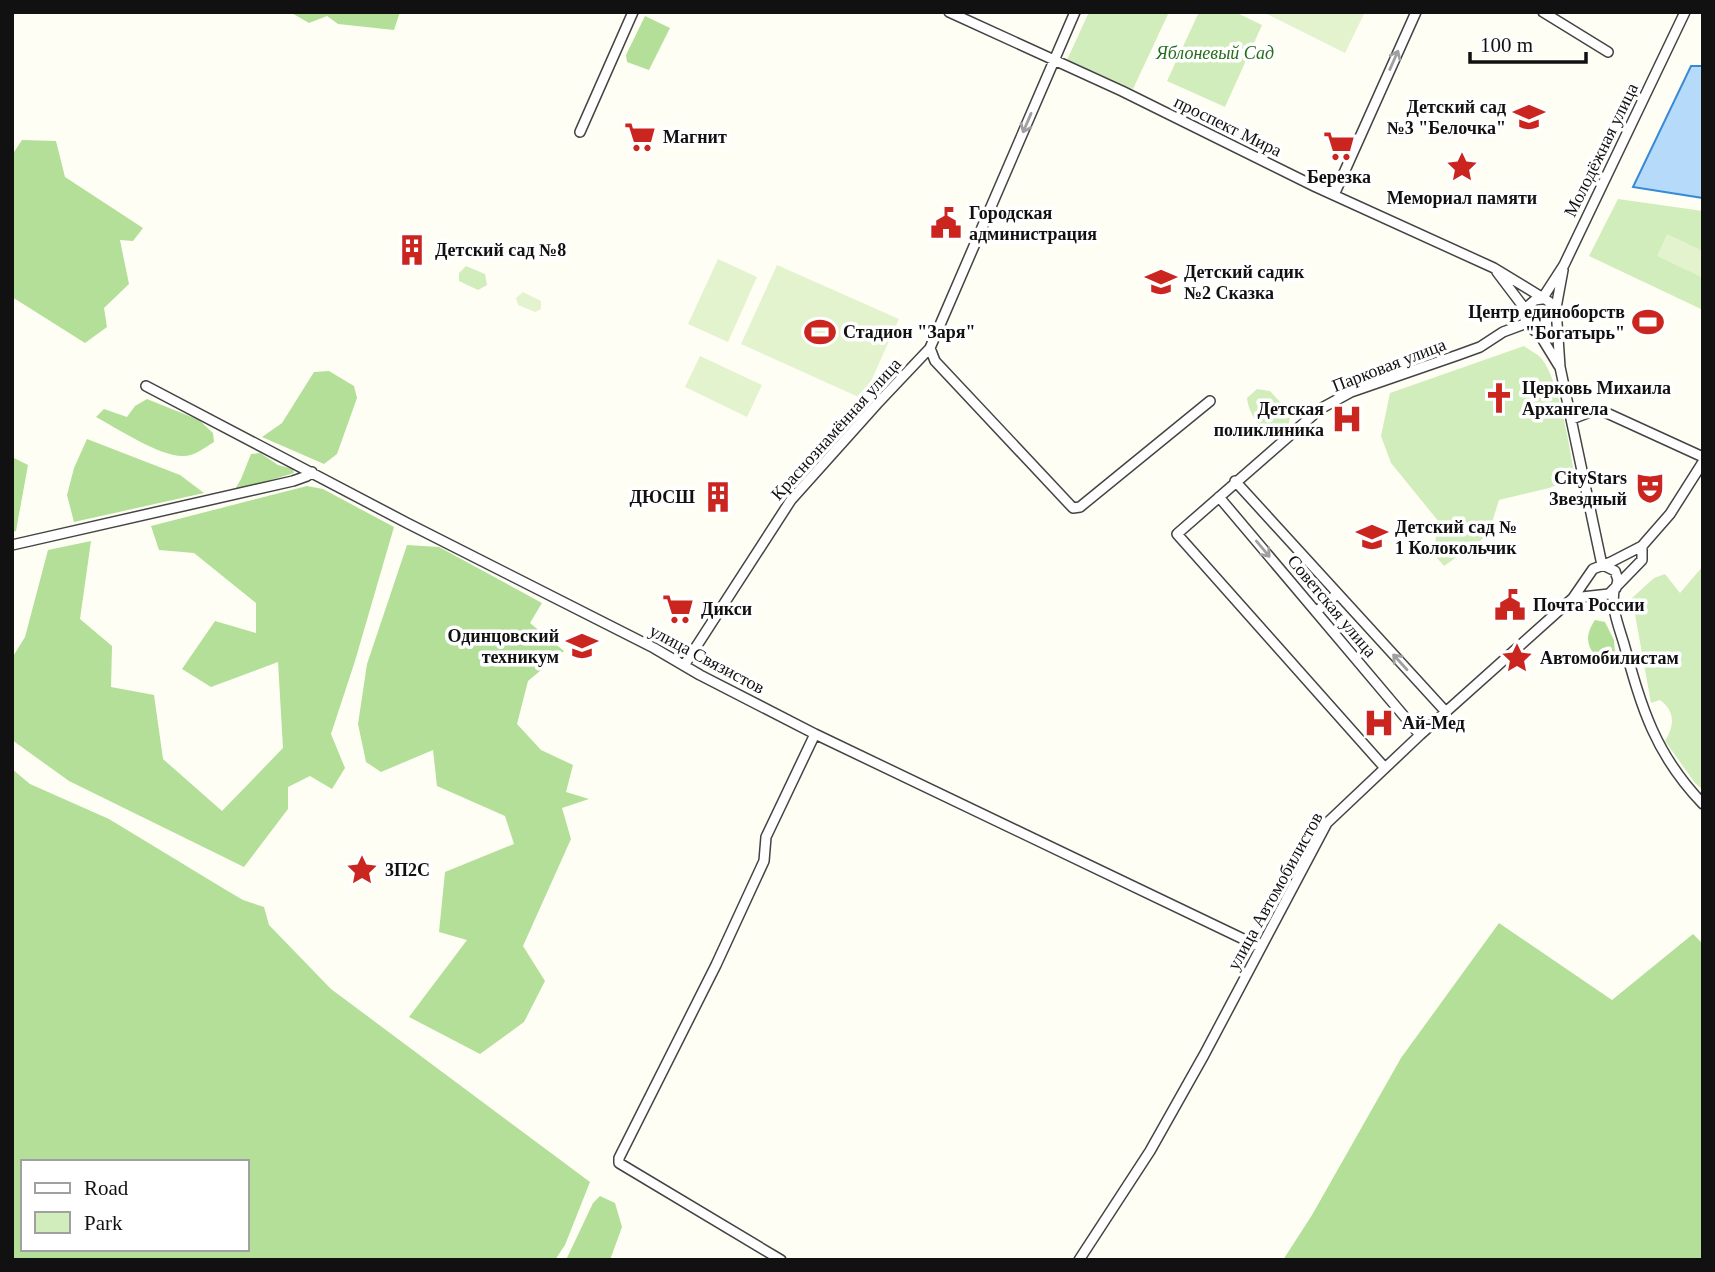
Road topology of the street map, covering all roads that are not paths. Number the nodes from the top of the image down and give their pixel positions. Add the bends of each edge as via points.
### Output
1 (633, 12) edge
2 (948, 12) edge
3 (1075, 12) edge
4 (1416, 12) edge
5 (1543, 12) edge
6 (1685, 12) edge
7 (1608, 52) dead end
8 (1053, 60) junction
9 (580, 132) dead end
10 (1334, 195) junction
11 (1564, 265) junction
12 (1494, 268) junction
13 (1542, 299) junction
14 (1525, 309) junction
15 (1556, 309) junction
16 (1527, 323) junction
17 (1555, 323) junction
18 (1536, 331) junction
19 (930, 348) junction
20 (1560, 367) junction
21 (146, 386) dead end
22 (1210, 401) dead end
23 (1572, 419) junction
24 (1703, 459) edge
25 (312, 472) junction
26 (1235, 481) junction
27 (1219, 497) junction
28 (12, 545) edge
29 (1642, 546) junction
30 (1602, 565) junction
31 (1588, 577) junction
32 (1610, 593) junction
33 (1337, 594) junction
34 (1573, 598) junction
35 (1316, 612) junction
36 (685, 664) junction
37 (1446, 712) junction
38 (815, 734) junction
39 (1420, 734) junction
40 (1385, 768) junction
41 (1703, 804) edge
42 (1260, 947) junction
43 (781, 1260) edge
44 (1079, 1260) edge

1 - 9 street
2 - 8 street, проспект Мира
3 - 8 street, Краснознамённая улица
10 -> 4 street
5 - 7 street
6 - 11 street, Молодёжная улица
8 - 10 street, проспект Мира
8 -> 19 street, Краснознамённая улица
10 - 12 street, проспект Мира
11 - 13 street, Молодёжная улица
11 - 15 street, Молодёжная улица
12 - 13 street, проспект Мира
12 - 14 street, проспект Мира
13 - 14 street
13 - 15 street
14 - 16 street
15 - 17 street
16 - 18 street
16 - 26 street, Парковая улица via 1480,347 1351,392 1320,409
17 - 18 street
17 - 20 street
18 - 20 street
19 - 22 street via 935,361 1073,508 1080,507
19 - 36 street, Краснознамённая улица via 791,500
20 - 23 street
21 - 25 street, улица Связистов
23 - 24 street via 1598,409
23 - 30 street
24 - 29 street via 1670,514
25 - 28 street via 293,481
25 - 36 street, улица Связистов
26 - 27 street, Парковая улица
26 - 33 street
27 -> 35 street, Советская улица
27 - 40 street, Парковая улица via 1177,534
29 - 30 street
29 - 32 street via 1642,560
30 - 31 street
30 - 32 street via 1615,571 1618,580
31 - 32 street via 1593,592
31 - 34 street, улица Автомобилистов
32 - 34 street
32 - 41 street via 1652,733
33 - 35 street
37 -> 33 street
34 - 37 street, улица Автомобилистов
35 - 39 street, Советская улица
36 - 38 street, улица Связистов
37 - 39 street, улица Автомобилистов
38 - 42 street, улица Связистов
38 - 43 street via 766,837 764,861 716,965 619,1158 619,1163
39 - 40 street, улица Автомобилистов
40 - 42 street, улица Автомобилистов via 1327,823
42 - 44 street, улица Автомобилистов via 1150,1151

